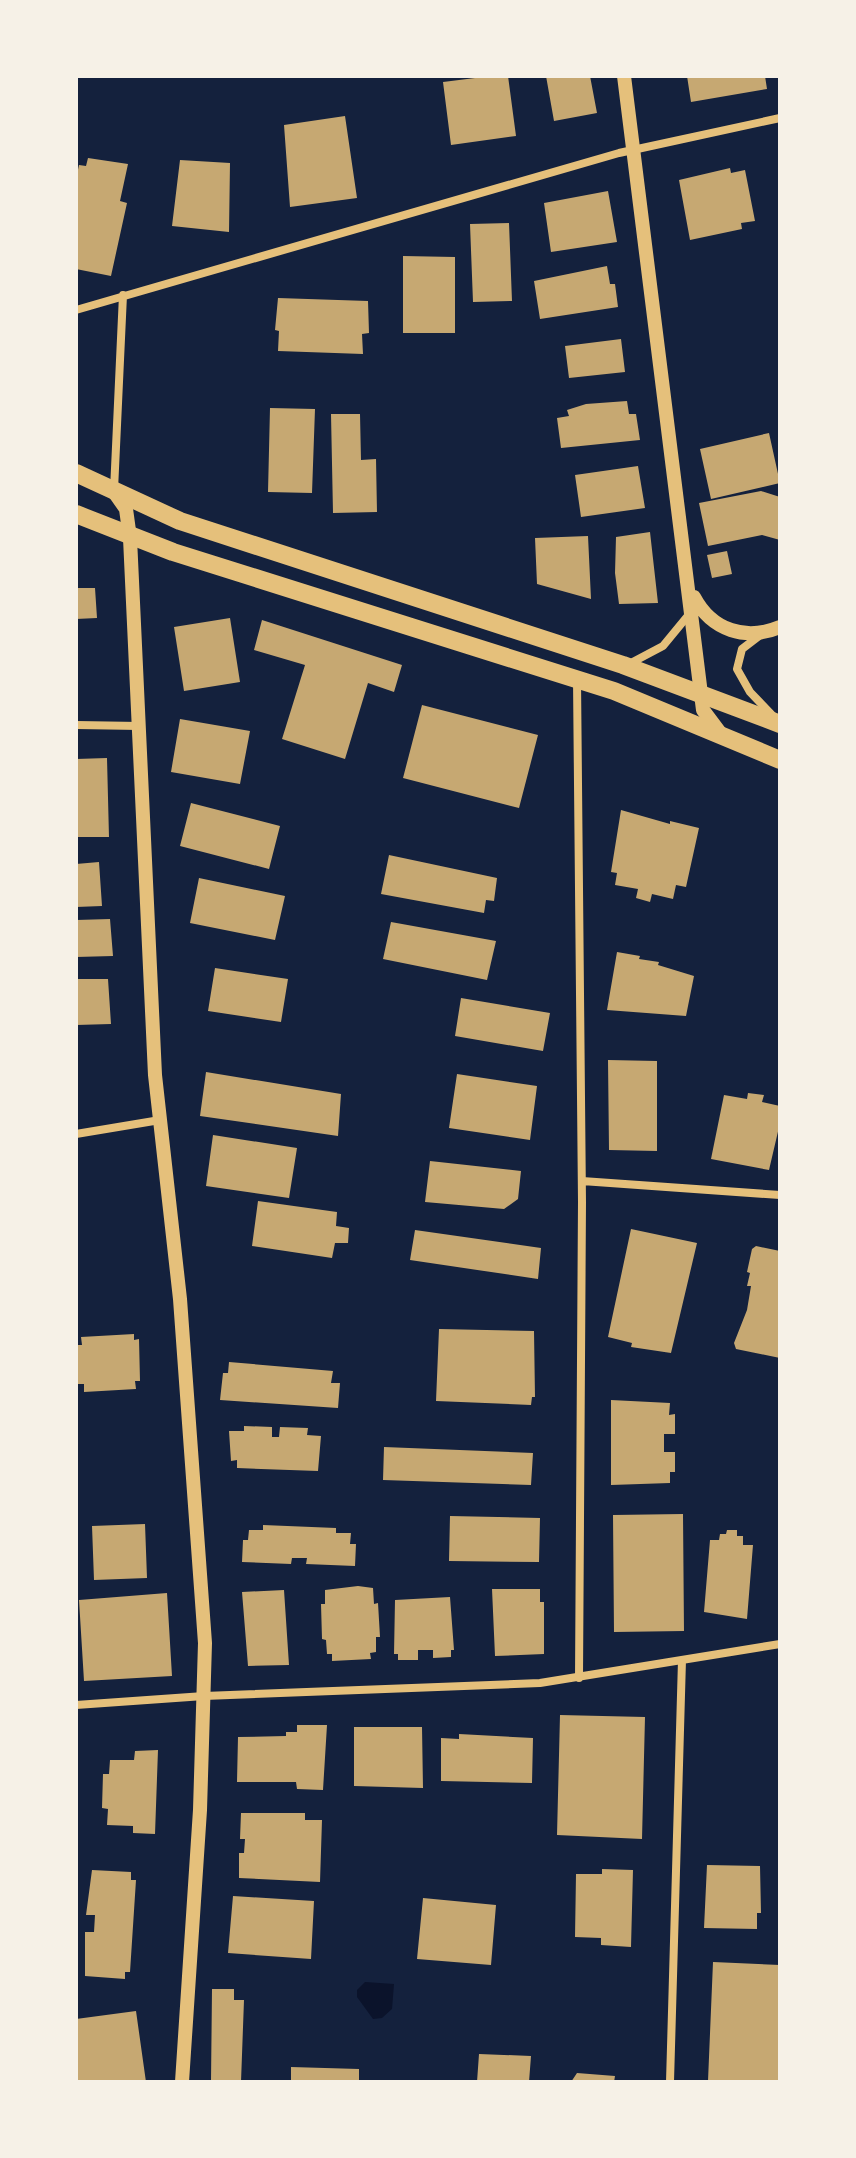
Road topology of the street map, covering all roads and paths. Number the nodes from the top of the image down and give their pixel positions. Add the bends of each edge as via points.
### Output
1 (624, 76) edge
2 (780, 118) edge
3 (634, 149) junction
4 (123, 295) junction
5 (76, 310) edge
6 (76, 473) edge
7 (114, 492) junction
8 (76, 514) edge
9 (130, 538) junction
10 (691, 596) junction
11 (780, 627) edge
12 (760, 635) junction
13 (623, 665) junction
14 (577, 678) junction
15 (701, 692) junction
16 (780, 723) edge
17 (76, 725) edge
18 (140, 726) junction
19 (732, 740) junction
20 (780, 760) edge
21 (160, 1120) junction
22 (76, 1134) edge
23 (582, 1181) junction
24 (780, 1195) edge
25 (780, 1644) edge
26 (682, 1660) junction
27 (579, 1678) junction
28 (204, 1696) junction
29 (76, 1705) edge
30 (182, 2082) edge
31 (670, 2082) edge

1 - 3 street
2 - 3 street
3 - 4 street
3 - 10 street
4 - 5 street
4 - 7 street
6 - 7 main road
7 - 9 street via 126,509
7 - 13 main road via 180,521
8 - 9 main road
9 - 14 main road
9 - 18 street
10 - 12 street via 718,624
10 - 13 street via 687,619 663,646
10 - 15 street
11 - 12 street
12 - 16 street via 742,649 737,669 750,692
13 - 15 main road
14 - 19 main road
14 - 23 street
15 - 16 main road
15 - 19 street via 706,718
17 - 18 street
18 - 21 street
19 - 20 main road
21 - 22 street
21 - 28 street via 201,1560
23 - 24 street
23 - 27 street
25 - 26 street
26 - 27 street
26 - 31 street
27 - 28 street
28 - 29 street
28 - 30 street

